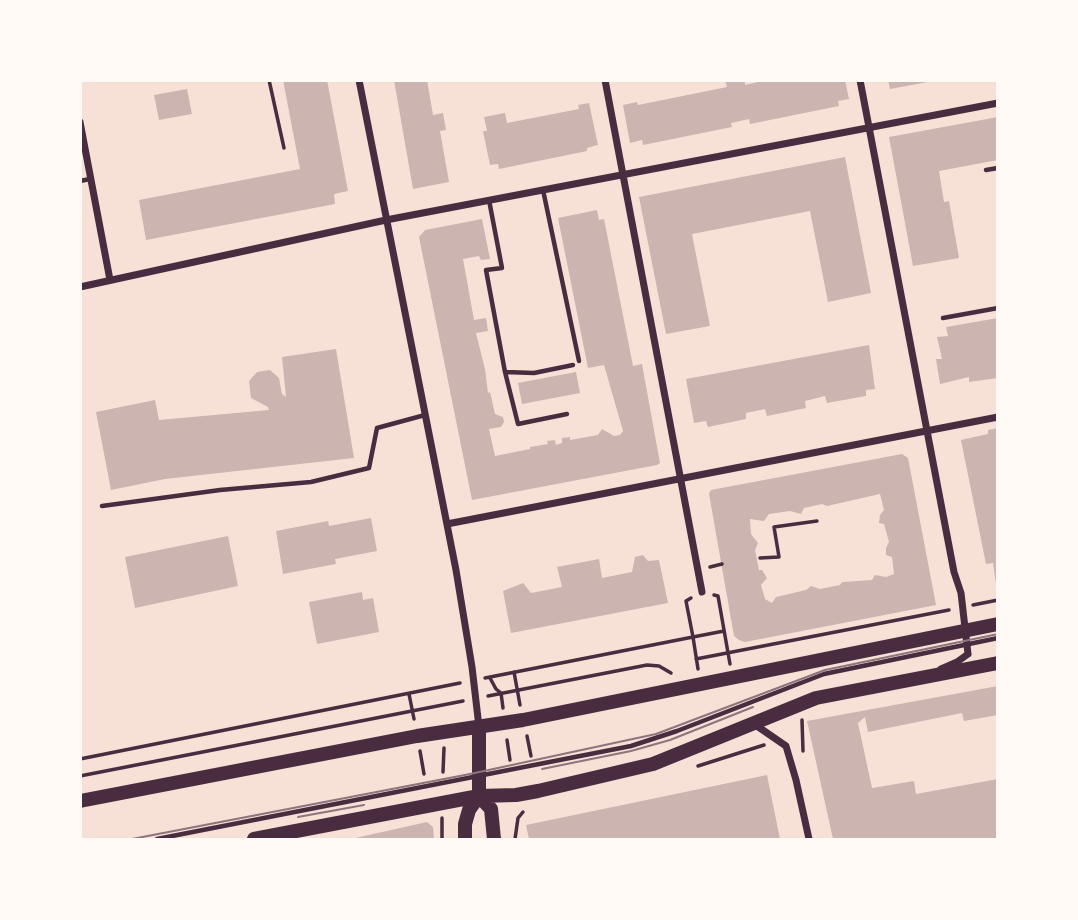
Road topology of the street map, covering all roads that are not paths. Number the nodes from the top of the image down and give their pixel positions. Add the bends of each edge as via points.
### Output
1 (359, 80) edge
2 (606, 80) edge
3 (860, 80) edge
4 (998, 103) edge
5 (80, 121) edge
6 (869, 127) junction
7 (998, 168) edge
8 (986, 170) dead end
9 (624, 173) junction
10 (91, 178) junction
11 (80, 181) edge
12 (543, 189) junction
13 (488, 200) junction
14 (386, 220) junction
15 (110, 281) junction
16 (80, 287) edge
17 (998, 308) edge
18 (943, 318) dead end
19 (579, 361) dead end
20 (573, 366) dead end
21 (505, 372) junction
22 (567, 414) dead end
23 (425, 415) junction
24 (998, 417) edge
25 (926, 430) junction
26 (681, 478) junction
27 (102, 506) dead end
28 (447, 524) junction
29 (702, 592) road end
30 (998, 624) edge
31 (967, 637) junction
32 (998, 638) edge
33 (968, 654) junction
34 (993, 664) edge
35 (924, 676) junction
36 (753, 723) junction
37 (479, 727) junction
38 (479, 777) junction
39 (479, 796) junction
40 (80, 801) edge
41 (157, 839) edge
42 (254, 839) edge
43 (465, 839) edge
44 (494, 839) edge
45 (809, 839) edge

1 - 14 street
2 - 9 street
3 - 6 street
4 - 6 street
5 - 10 street
6 - 9 street
6 - 25 street
7 - 8 lane
9 - 12 street
9 - 26 street
10 - 11 lane
10 - 15 street
12 - 13 street
12 - 19 lane
13 - 14 street
13 - 21 lane via 502,268 486,271
14 - 15 street
14 - 23 street
15 - 16 street
17 - 18 lane
20 - 21 lane via 534,373
21 - 22 lane via 518,424
23 - 27 lane via 377,428 369,468 311,482
23 - 28 street
24 - 25 street
25 - 26 street
25 - 31 street
26 - 28 street
26 - 29 street
28 - 37 street
30 - 31 main road
31 - 32 lane
31 - 33 street
31 - 37 main road
31 - 38 lane via 824,674 631,746
33 - 34 street
33 - 35 street
34 - 35 main road
35 - 36 main road via 816,698
36 - 39 main road via 653,764 516,795
36 - 45 street via 786,746
37 - 38 main road
37 - 40 main road
38 - 39 main road
38 - 41 lane
39 - 42 main road
39 - 43 main road via 469,810
39 - 44 main road via 491,809

